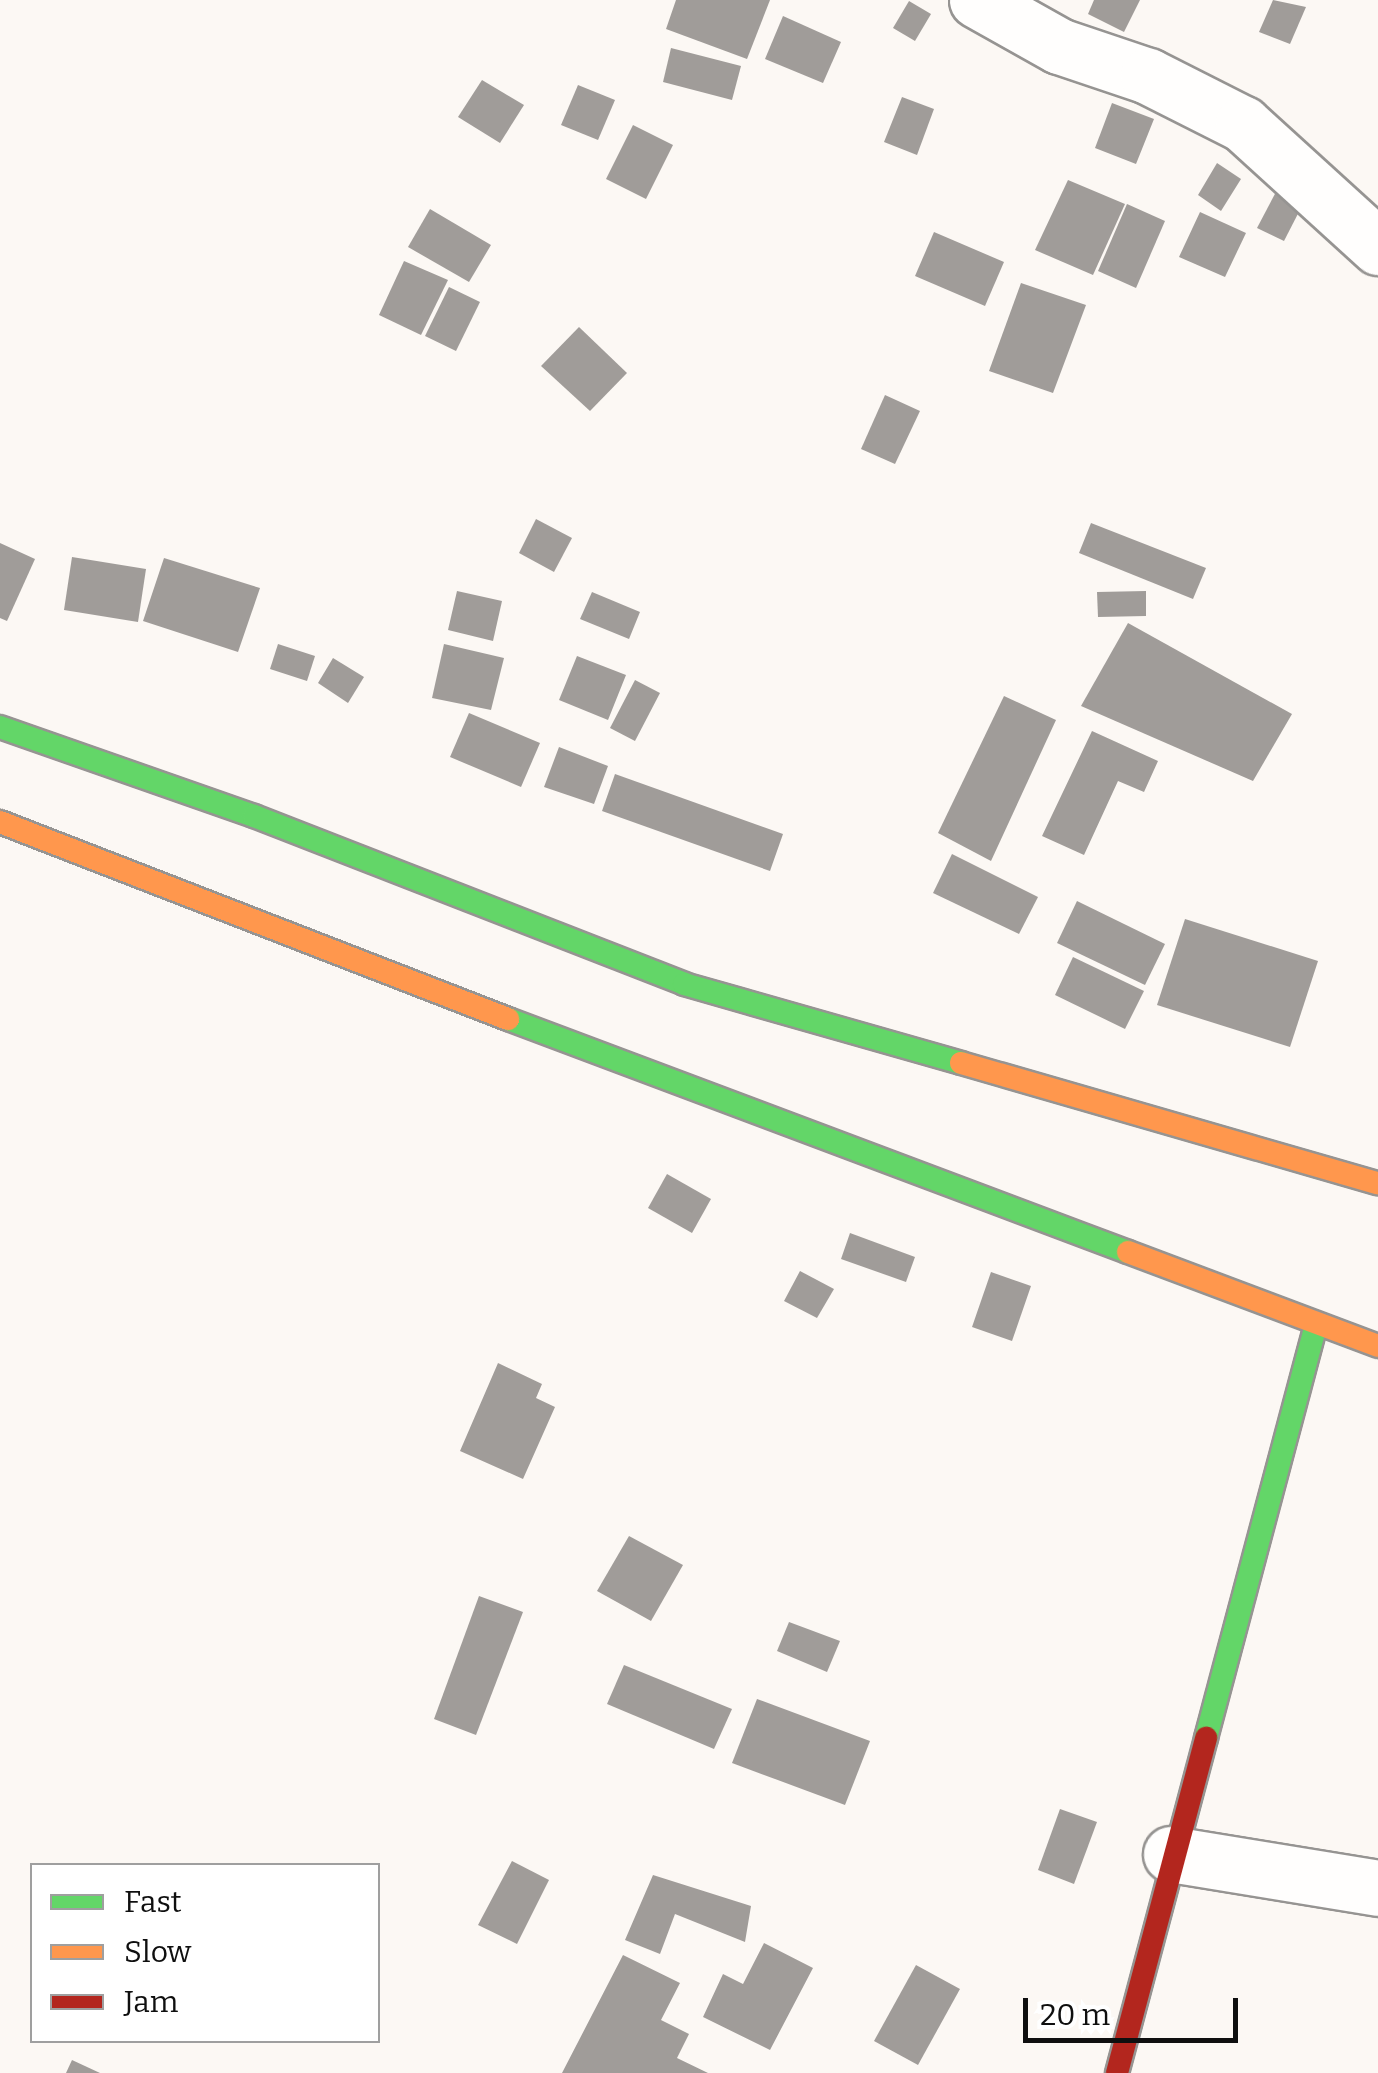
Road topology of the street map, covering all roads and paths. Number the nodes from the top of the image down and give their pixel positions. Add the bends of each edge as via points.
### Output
1 (977, 0) edge
2 (1378, 247) edge
3 (0, 727) edge
4 (0, 822) edge
5 (1378, 1183) edge
6 (1316, 1324) junction
7 (1378, 1346) edge
8 (1170, 1854) junction
9 (1378, 1888) edge
10 (1117, 2073) edge

1 - 2 street via 1058,46 1148,76 1243,124
3 - 5 street via 254,816 684,984
4 - 6 street
6 - 7 street
6 - 8 street
8 - 9 street
8 - 10 street

